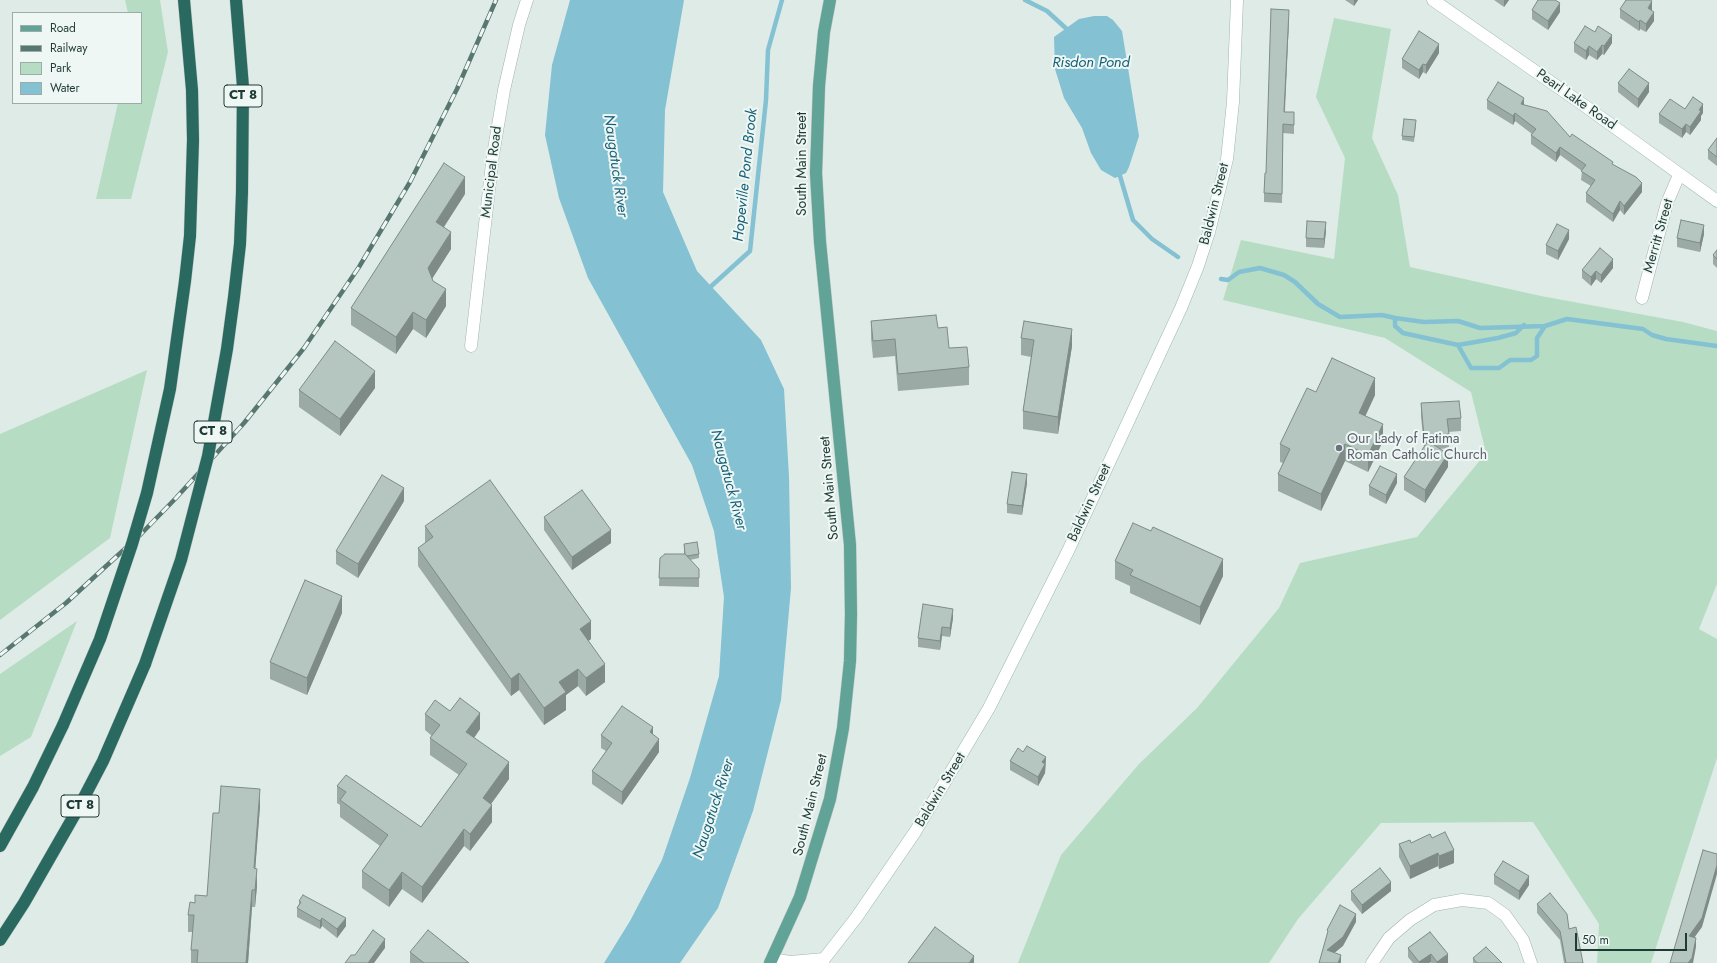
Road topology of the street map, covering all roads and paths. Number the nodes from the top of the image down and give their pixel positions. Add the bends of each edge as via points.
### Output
1 (184, 0) edge
2 (236, 0) edge
3 (527, 0) edge
4 (830, 0) edge
5 (1237, 0) edge
6 (1433, 0) edge
7 (1679, 175) junction
8 (1717, 201) edge
9 (1642, 298) dead end
10 (472, 346) dead end
11 (0, 846) edge
12 (0, 940) edge
13 (771, 961) edge
14 (823, 961) edge
15 (1372, 963) edge
16 (1531, 963) edge

1 - 11 highway, bridge via 192,90 190,236 170,389 147,494 100,639 63,725 33,787
2 - 12 highway, CT 8, bridge via 243,87 240,244 227,349 208,456 181,560 145,664 103,761 79,807
3 - 10 main road, Municipal Road via 504,90 493,156
4 - 13 main road, South Main Street via 819,86 816,180 848,515 851,570 850,661 844,728 830,800 800,897
5 - 14 main road, Baldwin Street via 1233,102 1227,159 1205,244 1181,308 1064,558 989,708 915,832
6 - 7 main road, Pearl Lake Road
7 - 8 main road, Pearl Lake Road
7 - 9 main road, Merritt Street via 1667,203
13 - 14 main road, Baldwin Street
15 - 16 main road via 1389,938 1410,920 1434,905 1462,900 1488,903 1505,915 1523,940

